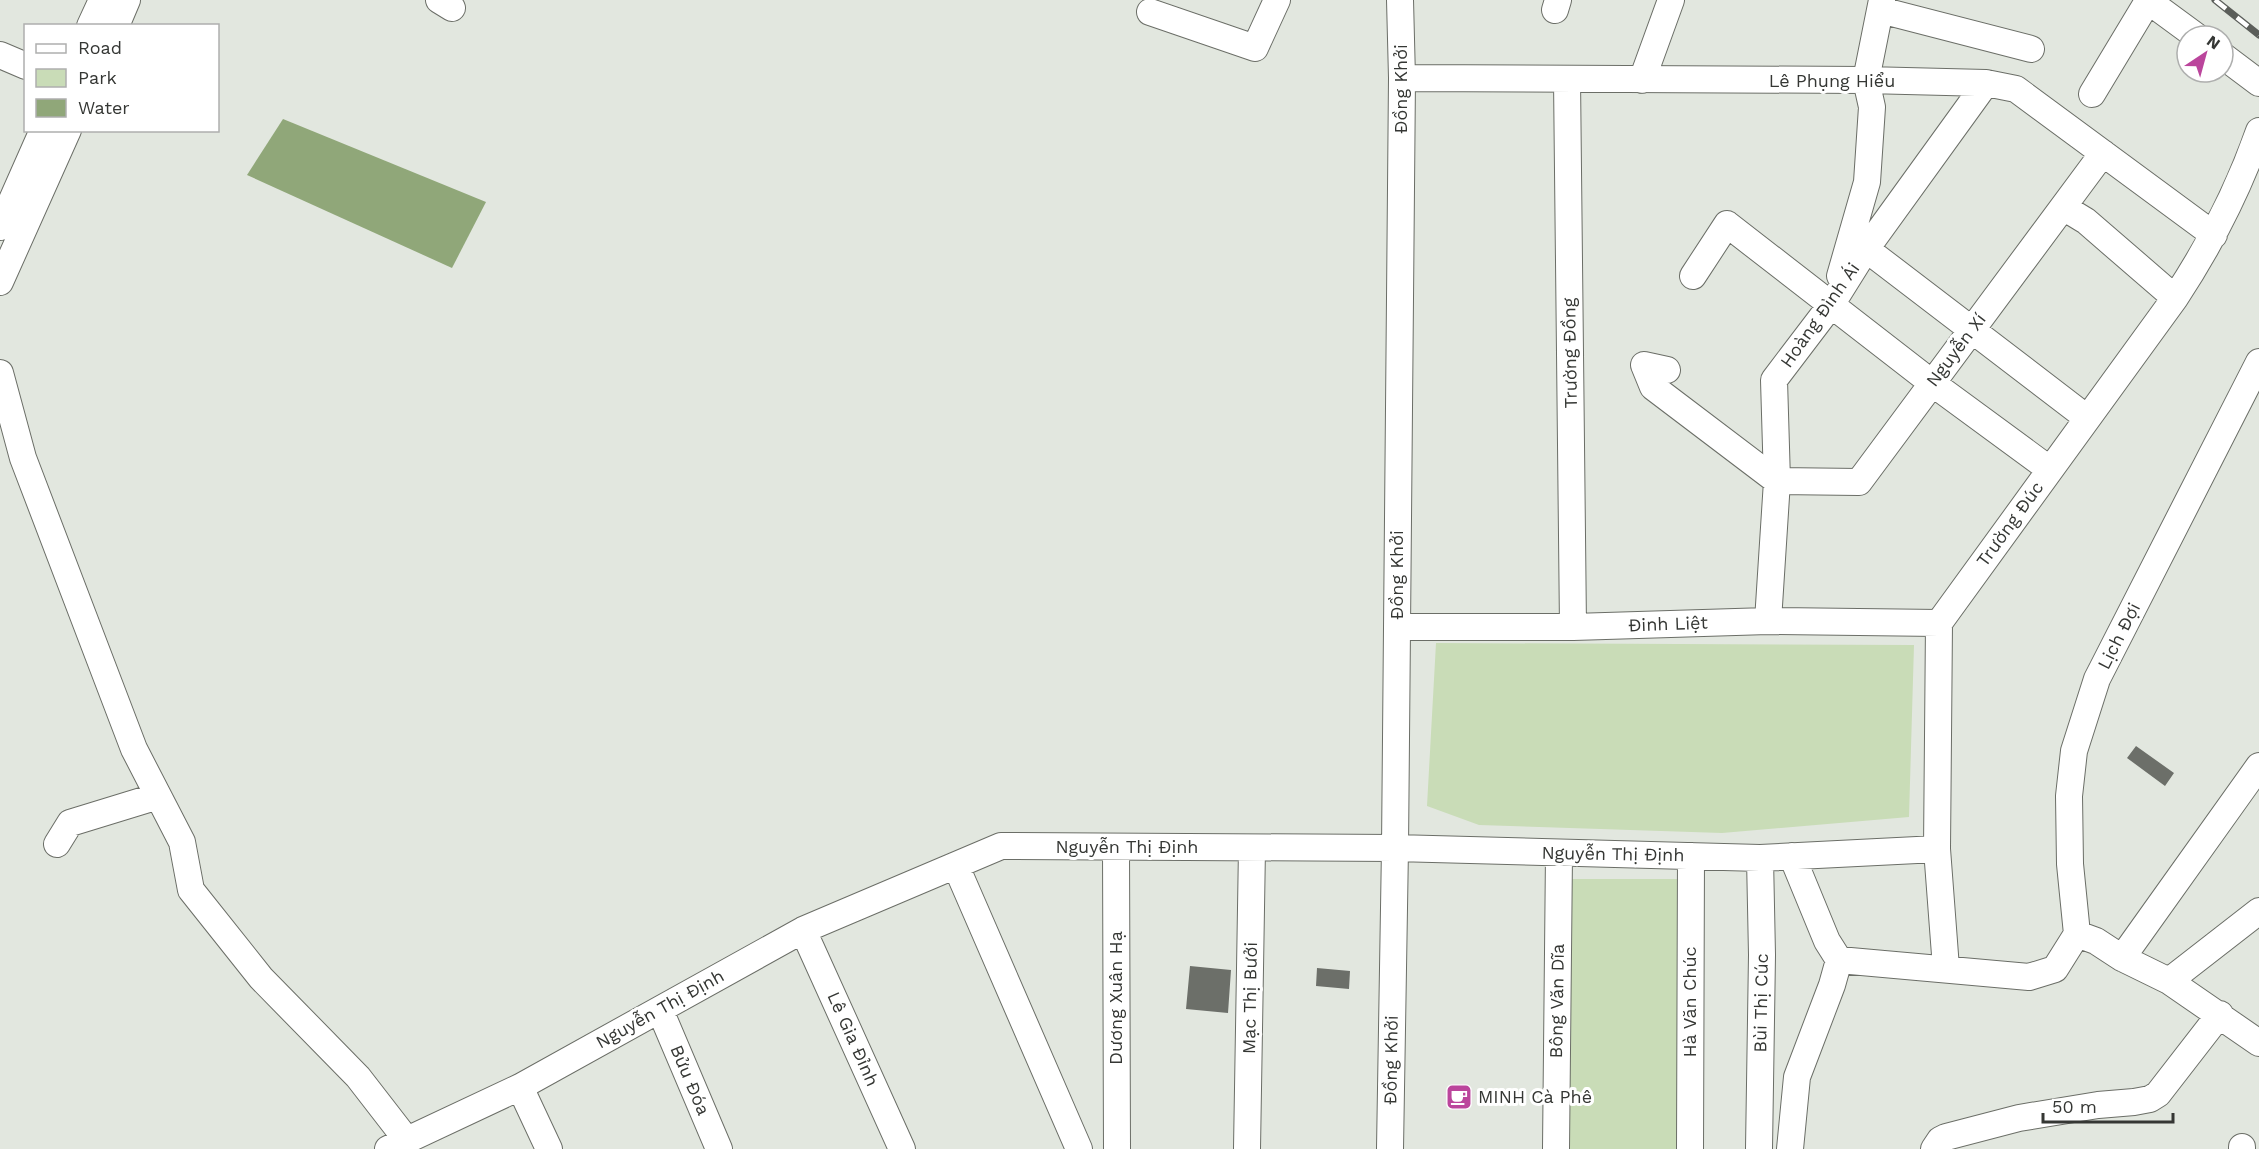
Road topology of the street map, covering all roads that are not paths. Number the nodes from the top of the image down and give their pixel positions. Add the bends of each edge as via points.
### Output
1 (102, 0) edge
2 (127, 0) edge
3 (1277, 0) edge
4 (1400, 0) edge
5 (1671, 0) edge
6 (2147, 0) edge
7 (1881, 5) edge
8 (1150, 12) dead end
9 (91, 24) edge
10 (117, 24) edge
11 (2180, 24) edge
12 (2031, 49) dead end
13 (0, 54) edge
14 (24, 65) edge
15 (2235, 65) edge
16 (1402, 78) junction
17 (1567, 79) junction
18 (1642, 80) junction
19 (1866, 80) junction
20 (1986, 83) junction
21 (2259, 83) edge
22 (2092, 94) dead end
23 (2259, 131) edge
24 (42, 132) edge
25 (67, 132) edge
26 (2103, 153) junction
27 (2063, 207) junction
28 (0, 227) edge
29 (2214, 235) junction
30 (1866, 249) junction
31 (1693, 276) dead end
32 (0, 282) edge
33 (2175, 298) junction
34 (1831, 305) junction
35 (1971, 330) junction
36 (2259, 362) edge
37 (1667, 370) dead end
38 (0, 373) edge
39 (1932, 383) junction
40 (5, 412) edge
41 (2087, 418) junction
42 (2049, 469) junction
43 (1777, 481) junction
44 (1768, 621) junction
45 (1939, 623) junction
46 (1397, 627) junction
47 (1573, 627) junction
48 (2259, 766) edge
49 (158, 796) junction
50 (57, 844) dead end
51 (1116, 848) junction
52 (1252, 848) junction
53 (1395, 848) junction
54 (1937, 849) junction
55 (1559, 854) junction
56 (1691, 856) junction
57 (1792, 856) junction
58 (1760, 858) junction
59 (956, 866) junction
60 (2259, 911) edge
61 (803, 930) junction
62 (2077, 934) junction
63 (2122, 958) junction
64 (1839, 960) junction
65 (1946, 968) junction
66 (2169, 981) junction
67 (660, 1010) junction
68 (2220, 1014) junction
69 (2259, 1043) edge
70 (520, 1087) junction
71 (397, 1144) edge
72 (549, 1149) edge
73 (719, 1149) edge
74 (902, 1149) edge
75 (1079, 1149) edge
76 (1117, 1149) edge
77 (1247, 1149) edge
78 (1390, 1149) edge
79 (1556, 1149) edge
80 (1690, 1149) edge
81 (1759, 1149) edge
82 (1790, 1149) edge
83 (1934, 1149) edge

1 - 9 street
2 - 10 street
3 - 8 street via 1255,48
4 - 16 street, Đồng Khởi
5 - 18 street
6 - 11 street
6 - 22 street
7 - 12 street
7 - 19 street
13 - 14 street
15 - 21 street
16 - 17 street, Lê Phụng Hiểu
16 - 46 street, Đồng Khởi
17 - 18 street, Lê Phụng Hiểu
17 - 47 street, Trường Đồng
18 - 19 street, Lê Phụng Hiểu
19 - 20 street, Lê Phụng Hiểu
19 - 34 street via 1872,107 1867,182
20 - 26 street, Lê Phụng Hiểu via 2016,89
20 - 30 street, Hoàng Đình Ái
23 - 29 street, Trường Đúc
24 - 28 street
25 - 32 street
26 - 27 street, Nguyễn Xí
26 - 29 street, Lê Phụng Hiểu
27 - 33 street via 2086,221
27 - 35 street, Nguyễn Xí
29 - 33 street, Trường Đúc
30 - 34 street, Hoàng Đình Ái
30 - 35 street
31 - 34 street via 1727,224
33 - 41 street, Trường Đúc
34 - 39 street
34 - 43 street, Hoàng Đình Ái via 1774,380
35 - 39 street, Nguyễn Xí
35 - 41 street
36 - 62 street, Lịch Đợi via 2097,679 2074,751 2070,864
37 - 43 street via 1644,365 1653,387
38 - 40 street
39 - 42 street
39 - 43 street, Nguyễn Xí via 1859,482
40 - 49 street via 134,749
41 - 42 street, Trường Đúc
42 - 45 street, Trường Đúc
43 - 44 street, Hoàng Đình Ái
44 - 45 street, Đinh Liệt
44 - 47 street, Đinh Liệt
45 - 54 street
46 - 47 street, Đinh Liệt
46 - 53 street, Đồng Khởi
48 - 63 street
49 - 50 street via 70,822
49 - 71 street via 182,842 191,890 261,978 358,1077
51 - 52 street, Nguyễn Thị Định
51 - 59 street, Nguyễn Thị Định via 1001,846
51 - 76 street, Dương Xuân Hạ
52 - 53 street, Nguyễn Thị Định
52 - 77 street, Mạc Thị Bưởi
53 - 55 street, Nguyễn Thị Định
53 - 78 street, Đồng Khởi
54 - 57 street, Nguyễn Thị Định
54 - 65 street
55 - 56 street, Nguyễn Thị Định
55 - 79 street, Bông Văn Dĩa
56 - 58 street, Nguyễn Thị Định
56 - 80 street, Hà Văn Chúc
57 - 58 street, Nguyễn Thị Định
57 - 64 street via 1827,941
58 - 81 street, Bùi Thị Cúc
59 - 61 street, Nguyễn Thị Định
59 - 75 street
60 - 66 street
61 - 67 street, Nguyễn Thị Định
61 - 74 street, Lê Gia Đỉnh
62 - 63 street
62 - 65 street via 2055,969 2029,977
63 - 66 street
64 - 65 street
64 - 82 street via 1797,1077
66 - 68 street
67 - 70 street, Nguyễn Thị Định
67 - 73 street, Bửu Đóa
68 - 69 street
68 - 83 street via 2150,1099 2019,1119 1946,1137
70 - 71 street, Nguyễn Thị Định
70 - 72 street

